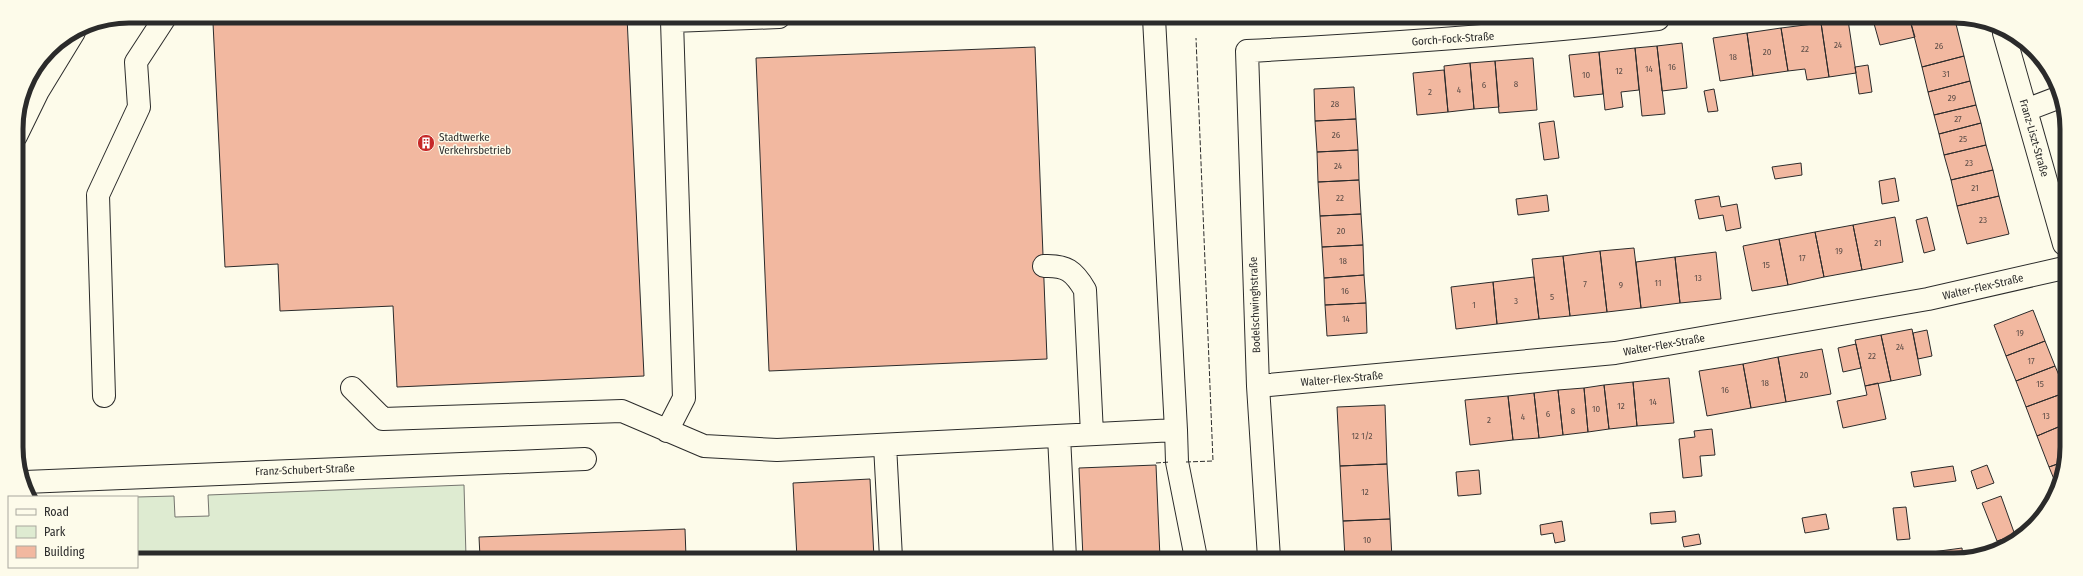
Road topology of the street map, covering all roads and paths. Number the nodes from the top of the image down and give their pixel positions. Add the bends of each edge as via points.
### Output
1 (161, 23) edge
2 (672, 23) edge
3 (1154, 23) edge
4 (1625, 23) edge
5 (2005, 36) edge
6 (67, 43) edge
7 (1247, 51) joint
8 (2055, 98) edge
9 (2026, 110) junction
10 (23, 122) edge
11 (2060, 230) edge
12 (1044, 266) dead end
13 (2060, 269) edge
14 (1258, 386) junction
15 (352, 388) dead end
16 (104, 396) dead end
17 (1176, 430) junction
18 (667, 431) junction
19 (1092, 434) junction
20 (1059, 436) junction
21 (885, 445) junction
22 (585, 459) dead end
23 (29, 482) edge
24 (891, 553) edge
25 (1065, 553) edge
26 (1195, 553) edge
27 (1269, 553) edge

1 - 16 street via 136,62 139,107 98,195
2 - 18 street via 684,398
3 - 17 street
4 - 7 street, Gorch-Fock-Straße via 1542,33
5 - 9 street, Franz-Liszt-Straße
6 - 10 street
7 - 14 street, Bodelschwinghstraße
8 - 9 street
9 - 11 street, Franz-Liszt-Straße
12 - 19 street via 1065,268 1077,277 1085,290
13 - 14 street, Walter-Flex-Straße via 1928,299 1615,353
14 - 27 street, Bodelschwinghstraße
15 - 18 street via 383,419 622,412
17 - 19 street
17 - 26 street via 1177,462
18 - 21 street via 704,446 777,450
19 - 20 street
20 - 21 street
20 - 25 street
21 - 24 street
22 - 23 street, Franz-Schubert-Straße

